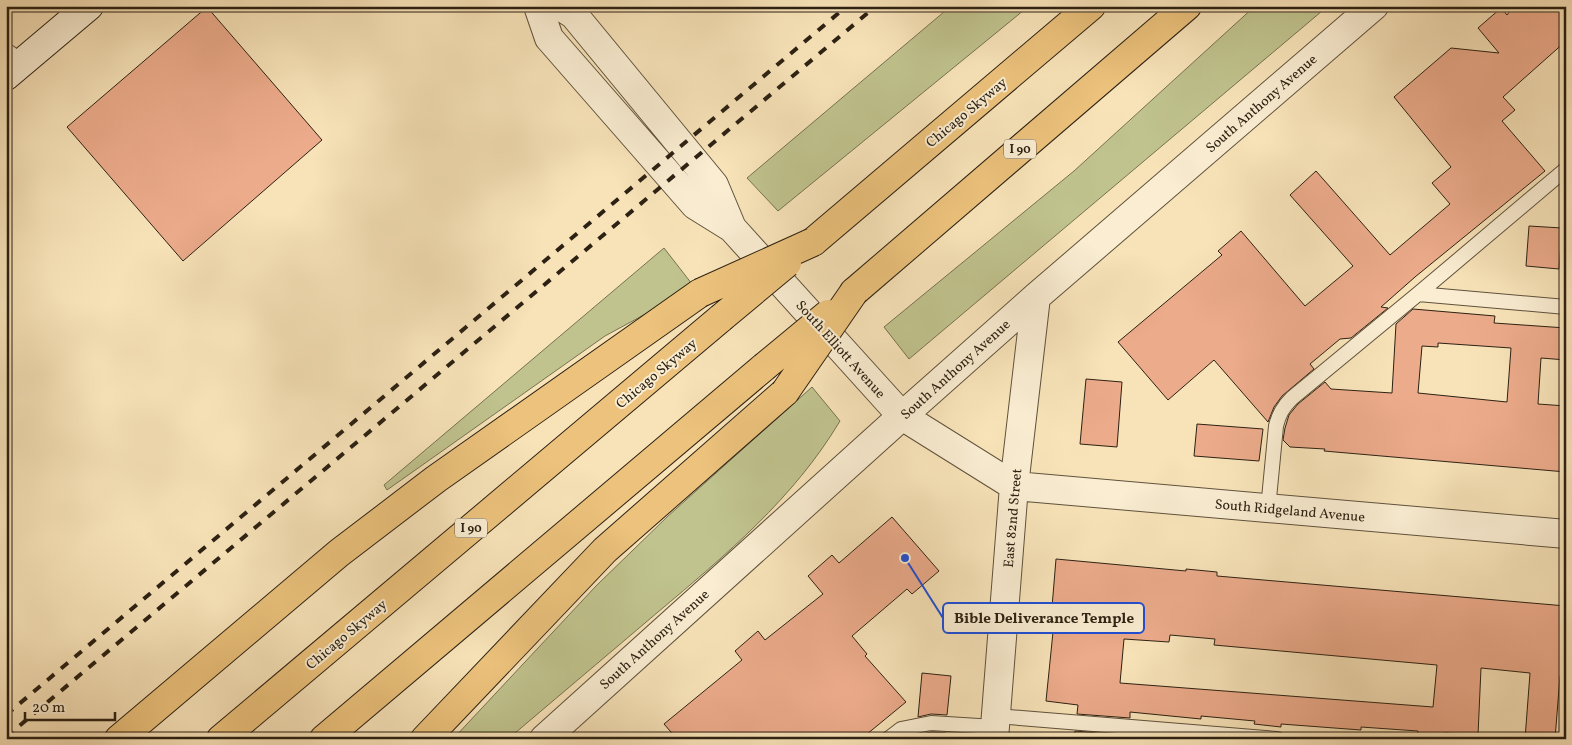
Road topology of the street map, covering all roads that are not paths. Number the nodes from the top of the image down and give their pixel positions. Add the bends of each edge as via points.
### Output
1 (88, 6) edge
2 (538, 6) edge
3 (560, 6) edge
4 (1091, 6) edge
5 (1186, 6) edge
6 (1374, 6) edge
7 (12, 62) edge
8 (1566, 169) edge
9 (732, 228) junction
10 (813, 242) junction
11 (854, 292) junction
12 (1418, 294) junction
13 (1036, 297) junction
14 (1566, 307) edge
15 (902, 416) junction
16 (1014, 486) junction
17 (1268, 509) junction
18 (1566, 534) edge
19 (995, 727) edge
20 (119, 739) edge
21 (221, 739) edge
22 (324, 739) edge
23 (425, 739) edge
24 (544, 739) edge
25 (888, 739) edge
26 (1277, 739) edge

1 - 7 street
2 - 9 street, South Elliott Avenue via 549,38 695,205
3 - 9 street, South Elliott Avenue via 574,15 714,185
4 - 10 highway, Chicago Skyway / I 90
5 - 11 highway, I 90
6 - 13 street, South Anthony Avenue
8 - 12 lane
9 - 15 street, South Elliott Avenue
10 - 20 highway, bridge via 700,293 436,479 346,547
10 - 21 highway, Chicago Skyway / I 90, bridge
11 - 22 highway, I 90, bridge
11 - 23 highway, bridge via 785,392 605,550
12 - 14 lane
12 - 17 lane via 1283,407 1276,426
13 - 15 street, South Anthony Avenue
13 - 16 street, East 82nd Street
15 - 16 street, South Elliott Avenue
15 - 24 street, South Anthony Avenue
16 - 17 street, South Ridgeland Avenue
16 - 19 street, East 82nd Street
17 - 18 street, South Ridgeland Avenue
19 - 25 lane via 931,723 901,729
19 - 26 lane

